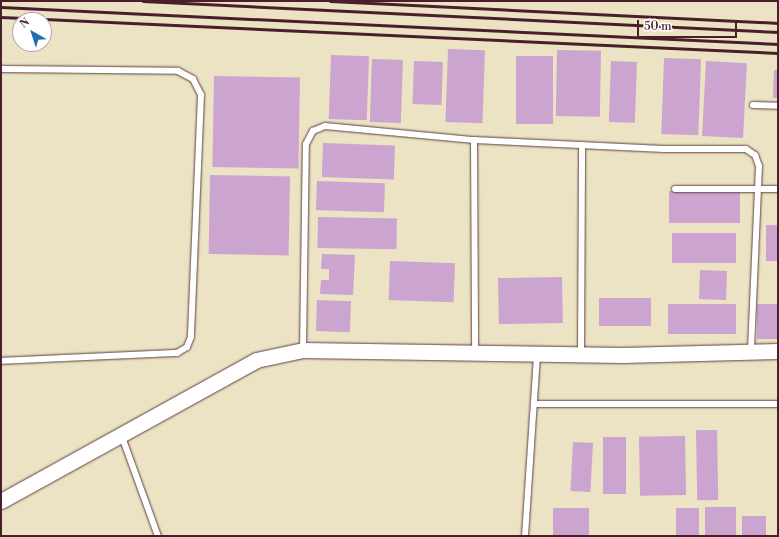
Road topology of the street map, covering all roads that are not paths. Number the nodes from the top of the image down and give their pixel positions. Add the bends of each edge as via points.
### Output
1 (1, 69) edge
2 (753, 106) dead end
3 (778, 106) edge
4 (474, 140) junction
5 (582, 145) junction
6 (675, 189) dead end
7 (778, 189) edge
8 (758, 190) junction
9 (303, 350) junction
10 (752, 351) junction
11 (778, 351) edge
12 (475, 354) junction
13 (537, 354) junction
14 (581, 354) junction
15 (1, 361) edge
16 (534, 404) junction
17 (778, 404) edge
18 (121, 434) junction
19 (1, 501) edge
20 (158, 536) edge
21 (525, 536) edge

1 - 15 lane via 178,71 193,79 200,94 191,337 187,348 177,353
2 - 3 lane
4 - 5 lane
4 - 9 lane via 325,126 313,131 306,144
4 - 12 lane
5 - 8 lane via 746,149 755,155 759,166
5 - 14 lane
6 - 8 lane
7 - 8 lane
8 - 10 lane
9 - 12 street
9 - 18 street via 256,360
10 - 11 street
10 - 14 street
12 - 13 street
13 - 14 street
13 - 16 lane
16 - 17 lane
16 - 21 lane
18 - 19 street
18 - 20 lane

